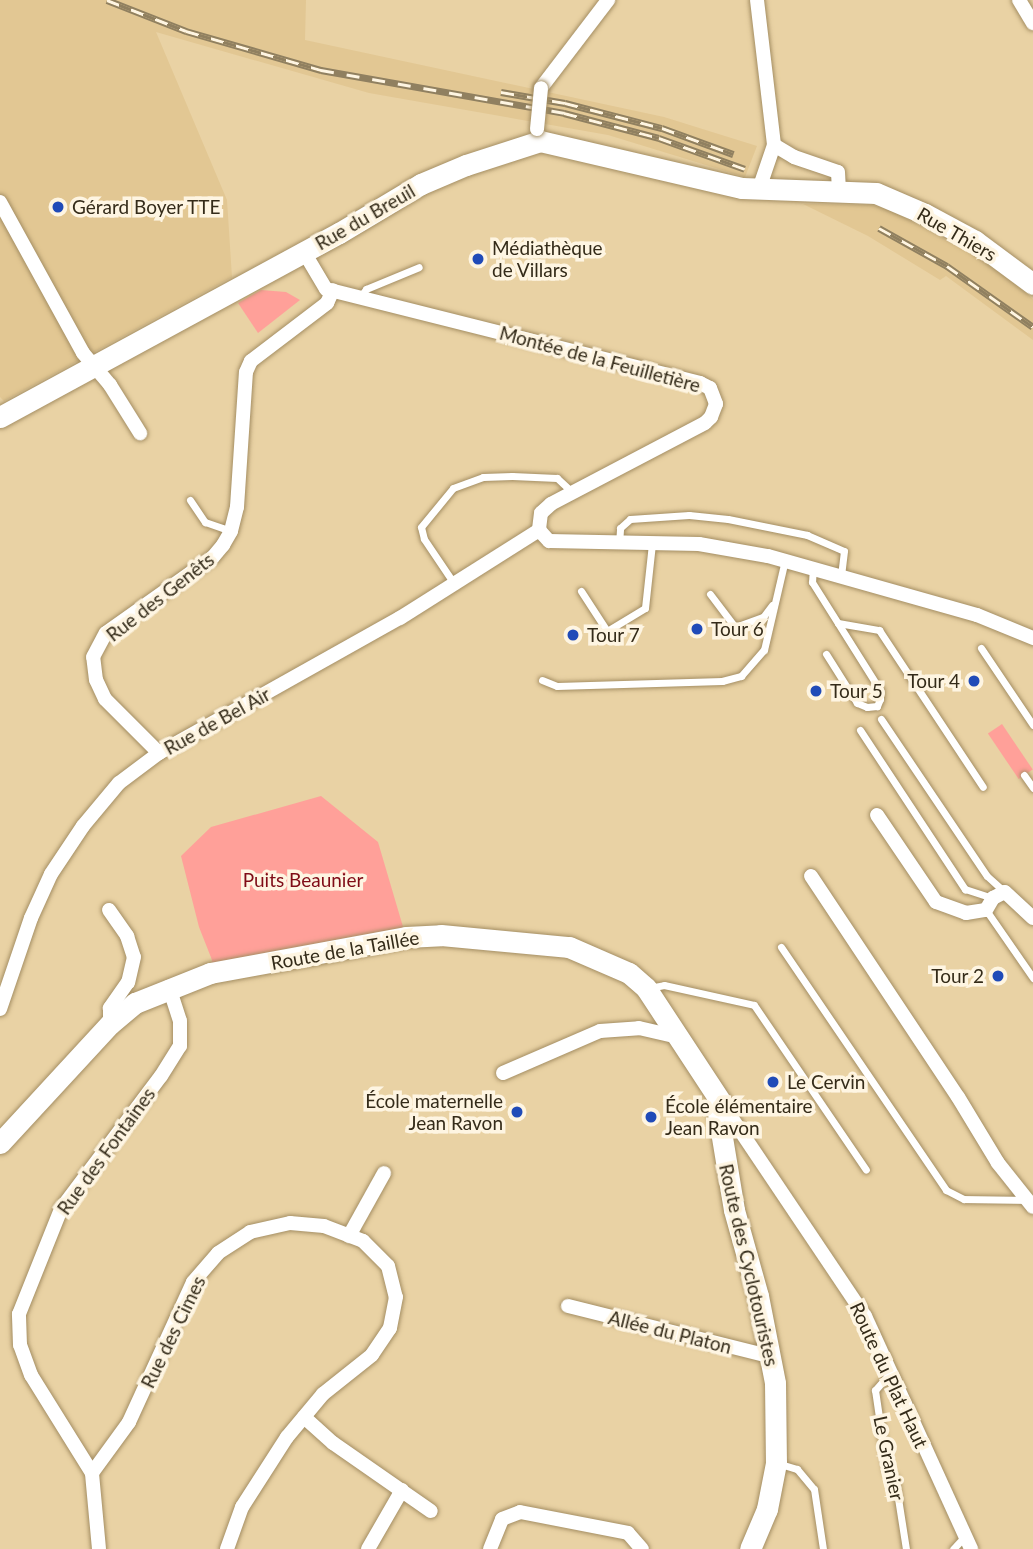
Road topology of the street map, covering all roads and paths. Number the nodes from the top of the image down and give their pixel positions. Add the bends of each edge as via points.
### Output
1 (608, 0) edge
2 (757, 0) edge
3 (1019, 0) edge
4 (1033, 23) edge
5 (538, 135) junction
6 (774, 145) junction
7 (759, 189) junction
8 (839, 190) junction
9 (0, 202) edge
10 (304, 252) junction
11 (419, 267) dead end
12 (1033, 284) edge
13 (333, 290) junction
14 (360, 297) junction
15 (93, 369) junction
16 (1, 416) edge
17 (140, 433) dead end
18 (572, 492) junction
19 (190, 499) dead end
20 (539, 530) junction
21 (231, 531) junction
22 (620, 544) junction
23 (652, 544) junction
24 (785, 560) junction
25 (813, 568) junction
26 (841, 576) junction
27 (453, 582) junction
28 (580, 591) dead end
29 (710, 594) dead end
30 (773, 604) junction
31 (838, 623) junction
32 (1033, 638) edge
33 (981, 648) dead end
34 (826, 654) dead end
35 (542, 680) dead end
36 (881, 719) dead end
37 (1033, 725) edge
38 (860, 730) dead end
39 (159, 753) junction
40 (1024, 775) dead end
41 (983, 787) dead end
42 (1033, 788) edge
43 (877, 815) dead end
44 (811, 876) dead end
45 (995, 900) junction
46 (109, 910) dead end
47 (1033, 918) edge
48 (781, 947) dead end
49 (1033, 978) edge
50 (169, 987) junction
51 (646, 988) junction
52 (0, 1009) edge
53 (110, 1024) junction
54 (677, 1037) junction
55 (503, 1073) dead end
56 (723, 1105) junction
57 (0, 1143) edge
58 (866, 1170) dead end
59 (384, 1173) dead end
60 (1030, 1204) edge
61 (349, 1236) junction
62 (568, 1306) dead end
63 (772, 1357) junction
64 (890, 1373) junction
65 (304, 1417) junction
66 (776, 1463) junction
67 (92, 1473) junction
68 (402, 1490) junction
69 (431, 1511) dead end
70 (968, 1543) edge
71 (99, 1549) edge
72 (227, 1549) edge
73 (369, 1549) edge
74 (490, 1549) edge
75 (642, 1549) edge
76 (750, 1549) edge
77 (823, 1549) edge
78 (906, 1549) edge
79 (953, 1549) edge

1 - 5 street, bridge via 541,88
2 - 6 street
3 - 4 street
5 - 7 street
5 - 10 street, Rue du Breuil via 422,184
6 - 7 street
6 - 8 street via 793,157 838,172
7 - 8 street, Rue Thiers
8 - 12 street, Rue Thiers via 876,193 925,214 975,241
9 - 15 street
10 - 13 street via 322,285
10 - 15 street, Rue du Breuil
11 - 14 lane via 366,289
13 - 14 street, Montée de la Feuilletière
13 - 21 street, Rue des Genêts via 327,303 251,361 246,372 237,508
14 - 18 street, Montée de la Feuilletière via 700,383 714,394 715,411 705,423
15 - 16 street, Rue du Breuil
15 - 17 street via 110,385
18 - 20 street, Montée de la Feuilletière via 541,513
18 - 27 lane via 557,478 512,476 483,477 453,488 421,527
19 - 21 lane via 205,522
20 - 22 street via 549,541
20 - 27 street, Rue de Bel Air
21 - 39 street, Rue des Genêts via 213,557 107,633 93,657 96,680 106,699
22 - 23 street
22 - 26 lane via 620,528 630,519 689,515 728,519 807,535 844,551
23 - 24 street via 699,544
23 - 28 lane via 645,608 607,631
24 - 25 street
24 - 30 lane
25 - 26 street
25 - 31 lane via 812,582
26 - 32 street via 977,615
27 - 39 street, Rue de Bel Air via 400,618
29 - 30 lane via 735,627 762,617
30 - 35 lane via 764,650 741,676 722,681 557,686
31 - 34 lane via 880,690 877,706 858,703
31 - 41 lane via 879,630
33 - 37 lane
36 - 45 lane via 987,876
38 - 45 lane via 965,889
39 - 52 street, Rue de Bel Air via 119,783 51,874
40 - 42 lane
43 - 45 street via 936,902 966,913
44 - 60 street via 998,1163
45 - 47 street
45 - 49 lane
46 - 53 street via 127,936 134,957 128,982 110,1008
48 - 60 lane via 946,1190 964,1199
50 - 51 street, Route de la Taillée via 210,973 406,937 441,935 569,947 629,973
50 - 53 street, Route de la Taillée via 135,1003
50 - 67 street, Rue des Fontaines via 180,1021 180,1046 61,1209 19,1314 20,1345 31,1375
51 - 54 street, Route de la Taillée
51 - 58 lane via 664,985 754,1004
53 - 57 street, Route de la Taillée
54 - 55 street via 639,1028 600,1031
54 - 56 street, Route de la Taillée
56 - 63 street, Route des Cyclotouristes via 718,1113 734,1210
56 - 64 street, Route du Plat Haut via 865,1316
59 - 61 street
61 - 65 street, Rue des Cimes via 363,1241 388,1266 396,1297 390,1328 372,1355 323,1394
61 - 67 street, Rue des Cimes via 324,1226 290,1223 250,1232 218,1253 193,1282 129,1422
62 - 63 street, Allée du Platon
63 - 66 street, Route des Cyclotouristes
64 - 70 street, Route du Plat Haut
64 - 78 lane, Le Granier via 875,1390 887,1471 895,1479
65 - 68 street via 333,1443
65 - 72 street, Rue des Cimes via 242,1507
66 - 76 street, Route des Cyclotouristes via 767,1509
66 - 77 lane via 797,1469 814,1489
67 - 71 street, Rue des Fontaines
68 - 69 street
68 - 73 street
70 - 79 lane
74 - 75 street via 502,1519 520,1512 628,1532

